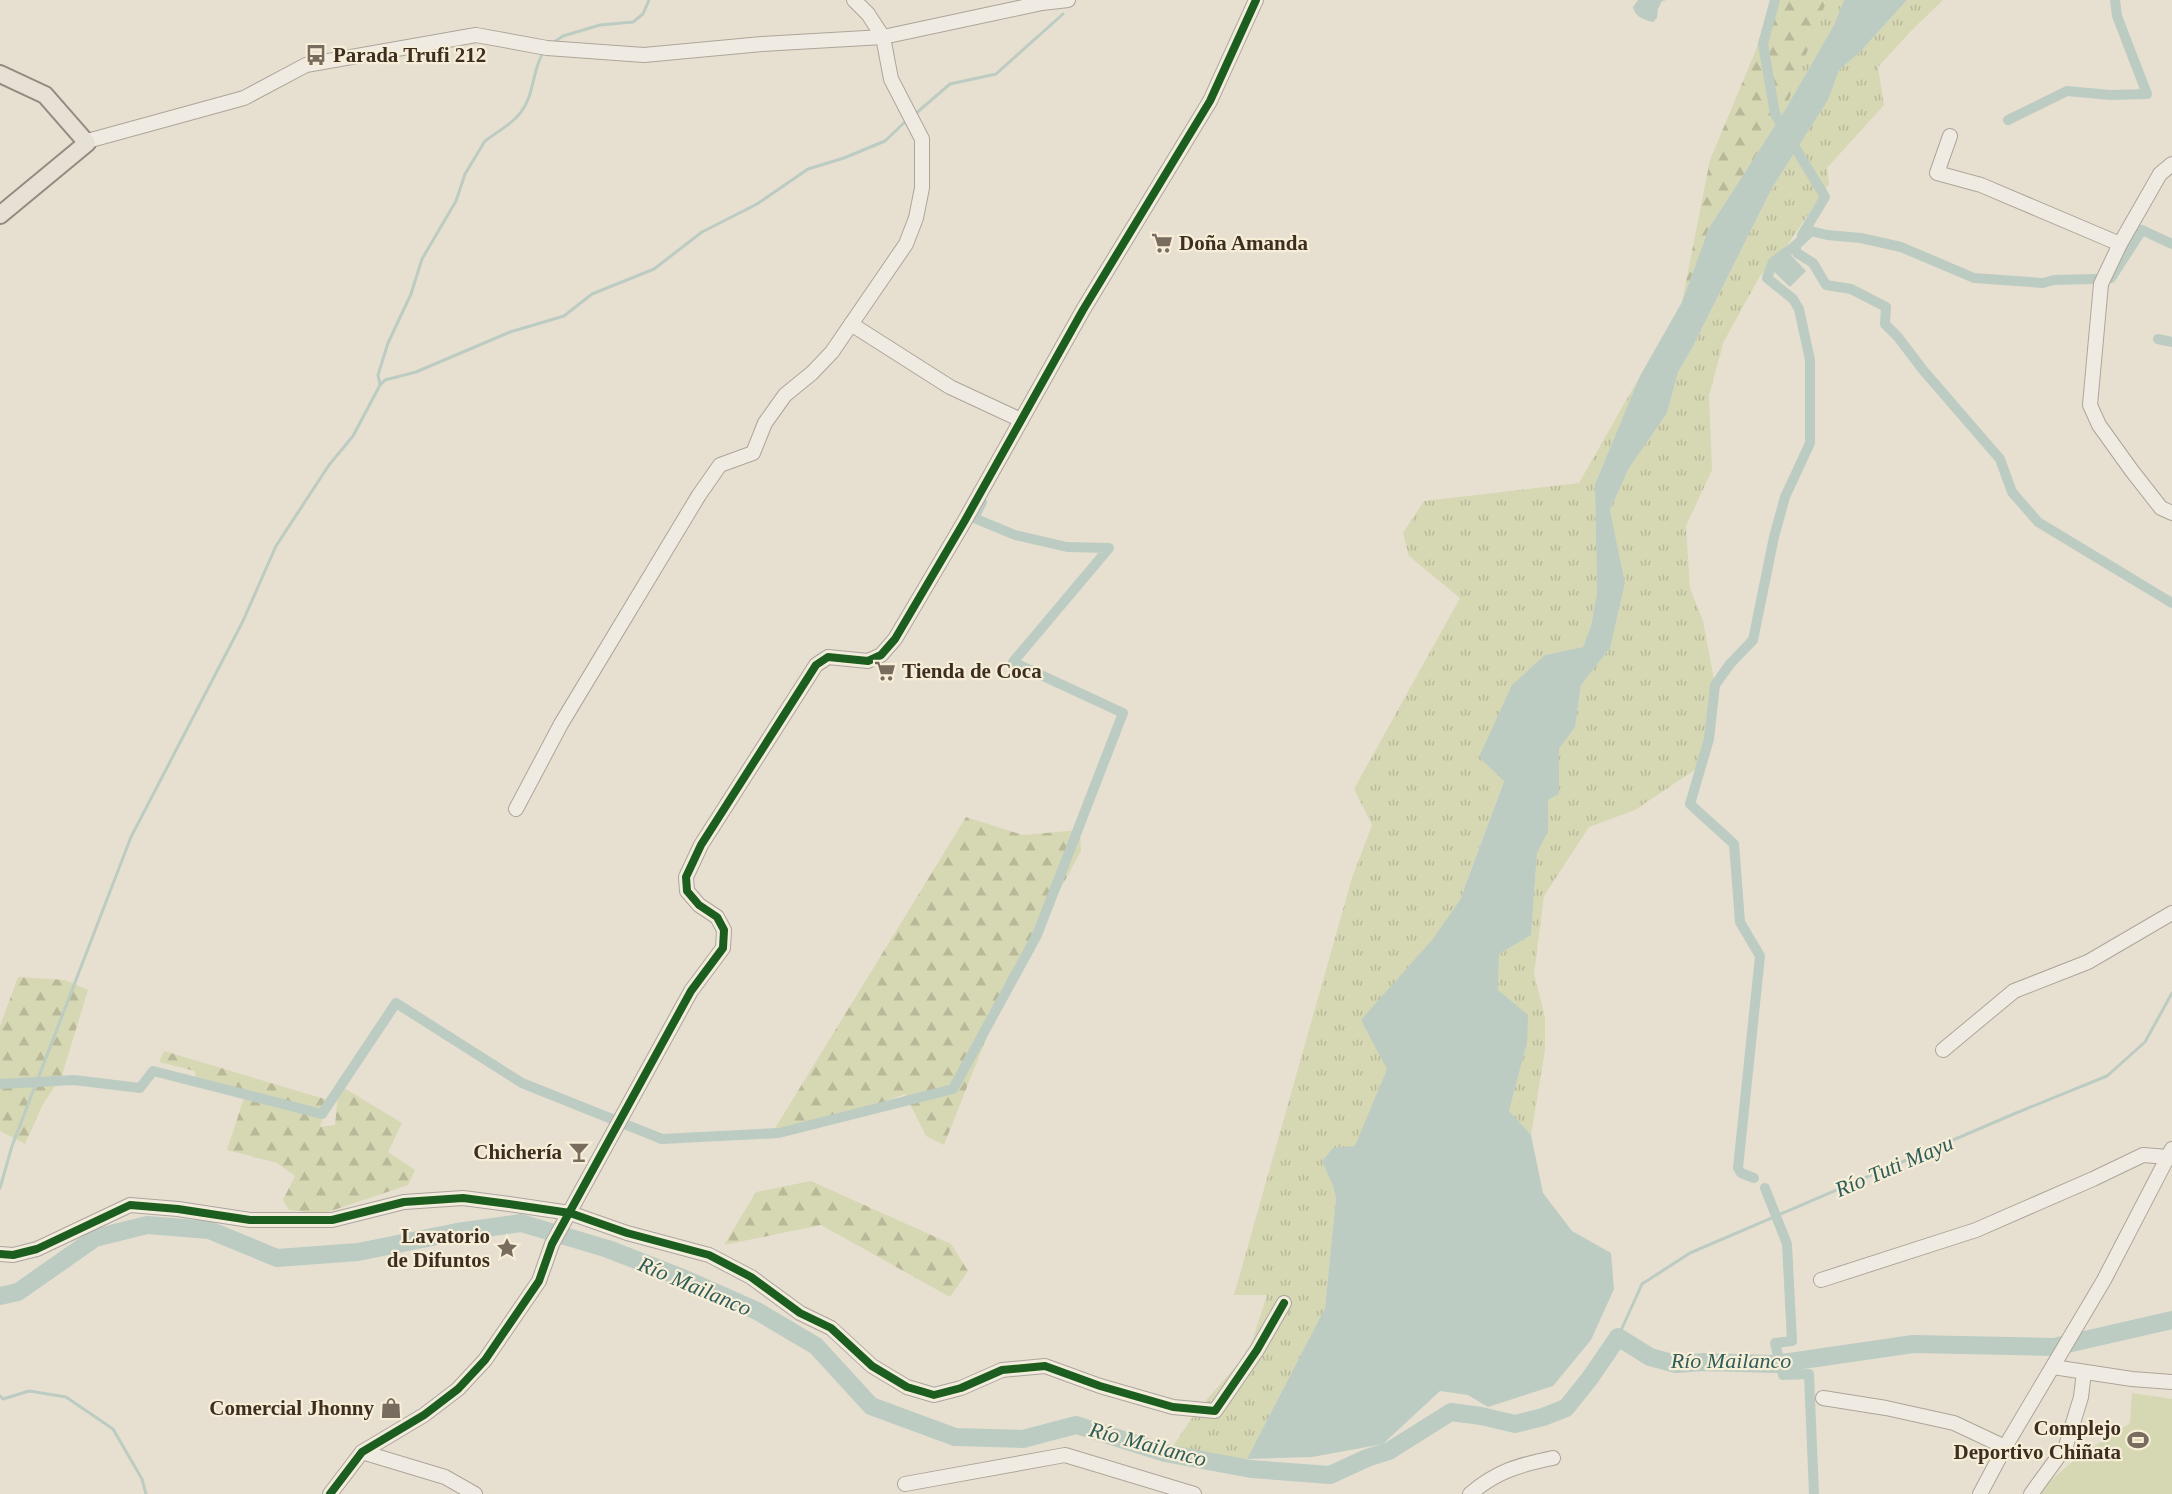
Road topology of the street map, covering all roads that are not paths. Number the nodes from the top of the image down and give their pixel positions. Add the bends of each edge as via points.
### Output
1 (854, 0) edge
2 (1068, 0) edge
3 (1256, 0) edge
4 (882, 37) junction
5 (0, 74) edge
6 (1950, 136) dead end
7 (87, 143) junction
8 (2172, 164) edge
9 (0, 215) edge
10 (2120, 244) junction
11 (851, 324) junction
12 (1021, 420) junction
13 (2172, 513) edge
14 (516, 809) dead end
15 (2172, 913) edge
16 (1943, 1050) dead end
17 (2170, 1153) edge
18 (567, 1219) junction
19 (0, 1254) edge
20 (1821, 1281) dead end
21 (1284, 1303) dead end
22 (2053, 1368) junction
23 (2084, 1372) junction
24 (2172, 1382) edge
25 (1823, 1398) dead end
26 (2005, 1447) junction
27 (362, 1452) junction
28 (1553, 1458) dead end
29 (904, 1484) dead end
30 (330, 1494) edge
31 (475, 1494) edge
32 (1194, 1494) edge
33 (1470, 1494) edge
34 (1980, 1494) edge
35 (2031, 1494) edge

1 - 4 street
2 - 4 street
3 - 12 street via 1210,101
4 - 7 street via 644,55 547,48 476,34 306,65 243,98
4 - 11 street via 891,79 922,139 922,188 906,244
5 - 7 main road via 45,95
6 - 10 street via 1937,173 1981,185
7 - 9 main road
8 - 10 street via 2160,174
10 - 13 street via 2101,284 2090,405 2099,425 2132,471 2161,508
11 - 12 street via 950,387
11 - 14 street via 812,373 784,395 765,423 753,453 720,465 699,495 561,724
12 - 18 street via 895,639 881,655 868,661 828,657 816,664 700,845 686,877 687,891 717,917 724,930 723,948 691,991
15 - 16 street via 2088,962 2014,991
17 - 20 street via 2143,1155 1976,1230
17 - 22 street via 2104,1281
18 - 19 street via 463,1198 404,1202 332,1220 250,1220 130,1205 37,1250
18 - 21 street via 710,1255 751,1277 800,1313 831,1328 872,1366 907,1387 934,1395 1002,1370 1045,1366 1173,1407 1215,1411
18 - 27 street via 552,1244 539,1281 485,1360 458,1389 424,1415
22 - 23 street
22 - 26 street
23 - 24 street
23 - 35 street via 2066,1446
25 - 26 street via 1954,1423
26 - 34 street
27 - 30 street
27 - 31 street via 445,1477
28 - 33 street via 1523,1464 1488,1479
29 - 32 street via 1065,1455

